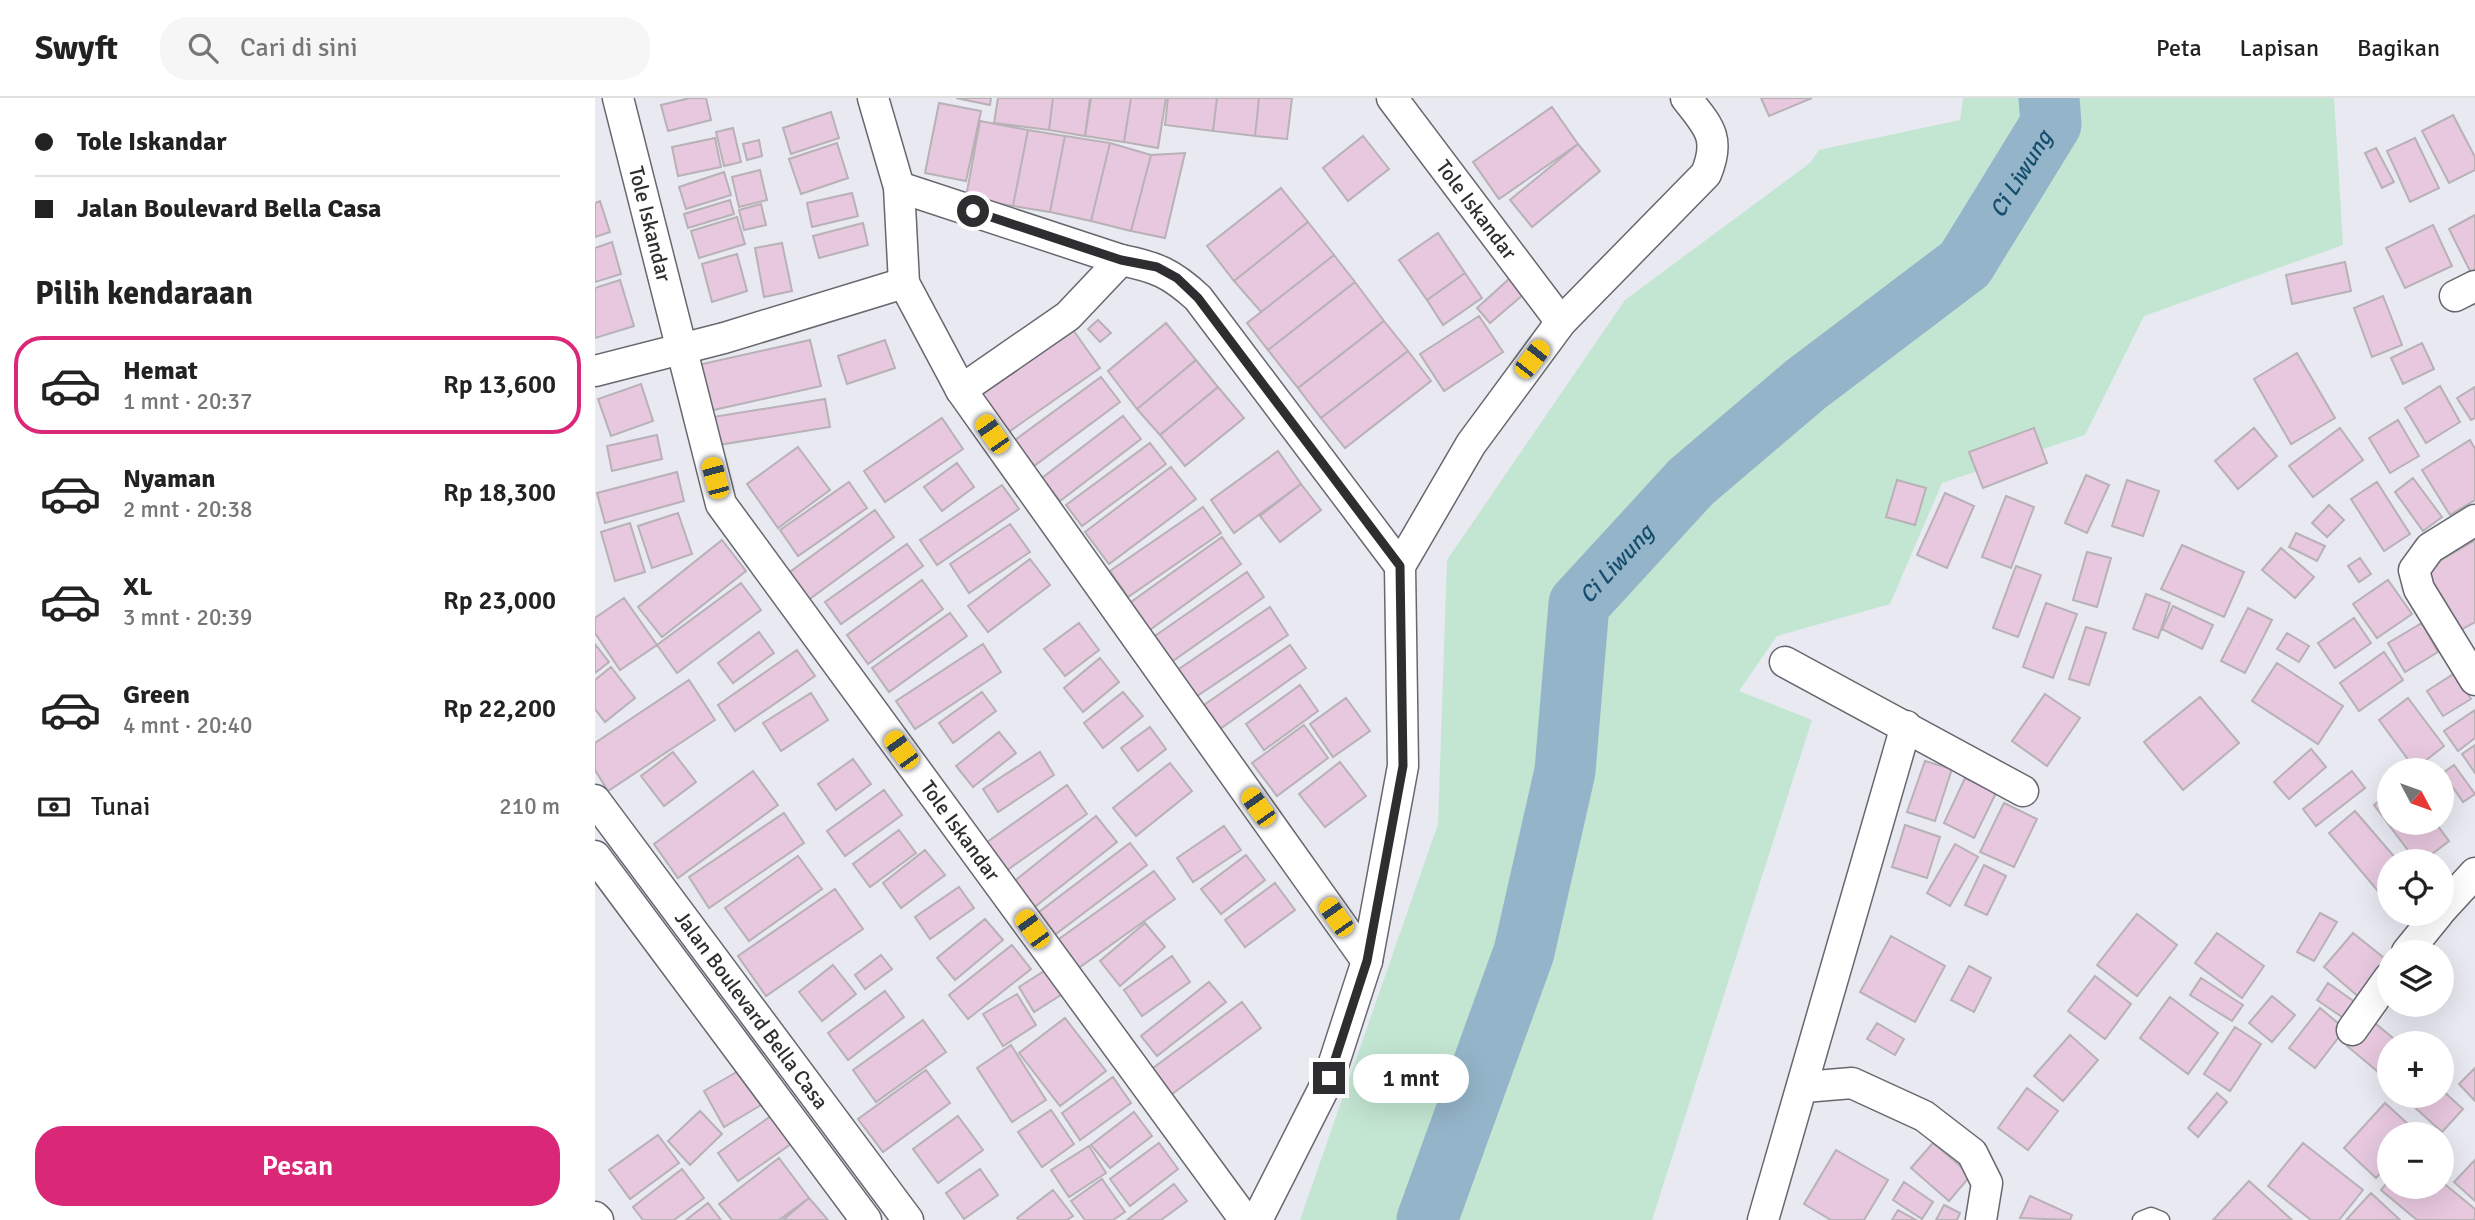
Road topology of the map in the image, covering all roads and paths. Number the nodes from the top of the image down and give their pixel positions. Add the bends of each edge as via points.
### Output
1 (618, 98) edge
2 (873, 98) edge
3 (1392, 98) edge
4 (1686, 98) edge
5 (899, 187) junction
6 (1121, 260) junction
7 (904, 283) junction
8 (1561, 322) junction
9 (681, 348) junction
10 (595, 371) edge
11 (961, 390) junction
12 (2475, 520) edge
13 (1400, 566) junction
14 (1785, 662) dead end
15 (2475, 680) edge
16 (1906, 726) junction
17 (2023, 791) dead end
18 (595, 800) edge
19 (595, 856) edge
20 (2475, 873) edge
21 (2454, 896) edge
22 (2428, 926) edge
23 (2417, 940) edge
24 (1367, 961) junction
25 (2377, 995) edge
26 (2352, 1030) dead end
27 (1804, 1087) junction
28 (866, 1220) edge
29 (908, 1220) edge
30 (1245, 1220) edge
31 (1257, 1220) edge
32 (1763, 1220) edge
33 (1981, 1220) edge
34 (2141, 1220) edge
35 (2161, 1220) edge

1 - 9 street, Tole Iskandar
2 - 5 street
3 - 8 street, Tole Iskandar
4 - 8 street via 1713,137 1715,149 1706,174
5 - 6 street
5 - 7 street
6 - 11 street via 1068,316
6 - 13 street via 1157,267 1198,298
7 - 9 street
7 - 11 street
8 - 13 street via 1471,444
9 - 10 street
9 - 30 street, Tole Iskandar via 721,504
11 - 24 street
12 - 15 street via 2430,548 2414,570 2419,589
13 - 24 street via 1403,766
14 - 16 street
16 - 17 street
16 - 27 street
18 - 29 street, Jalan Boulevard Bella Casa
19 - 28 street, Jalan Boulevard Bella Casa
20 - 21 street
22 - 23 street
24 - 31 street via 1329,1078
25 - 26 street
27 - 32 street
27 - 33 street via 1852,1083 1924,1116 1972,1153 1987,1184
34 - 35 lane via 2151,1216

